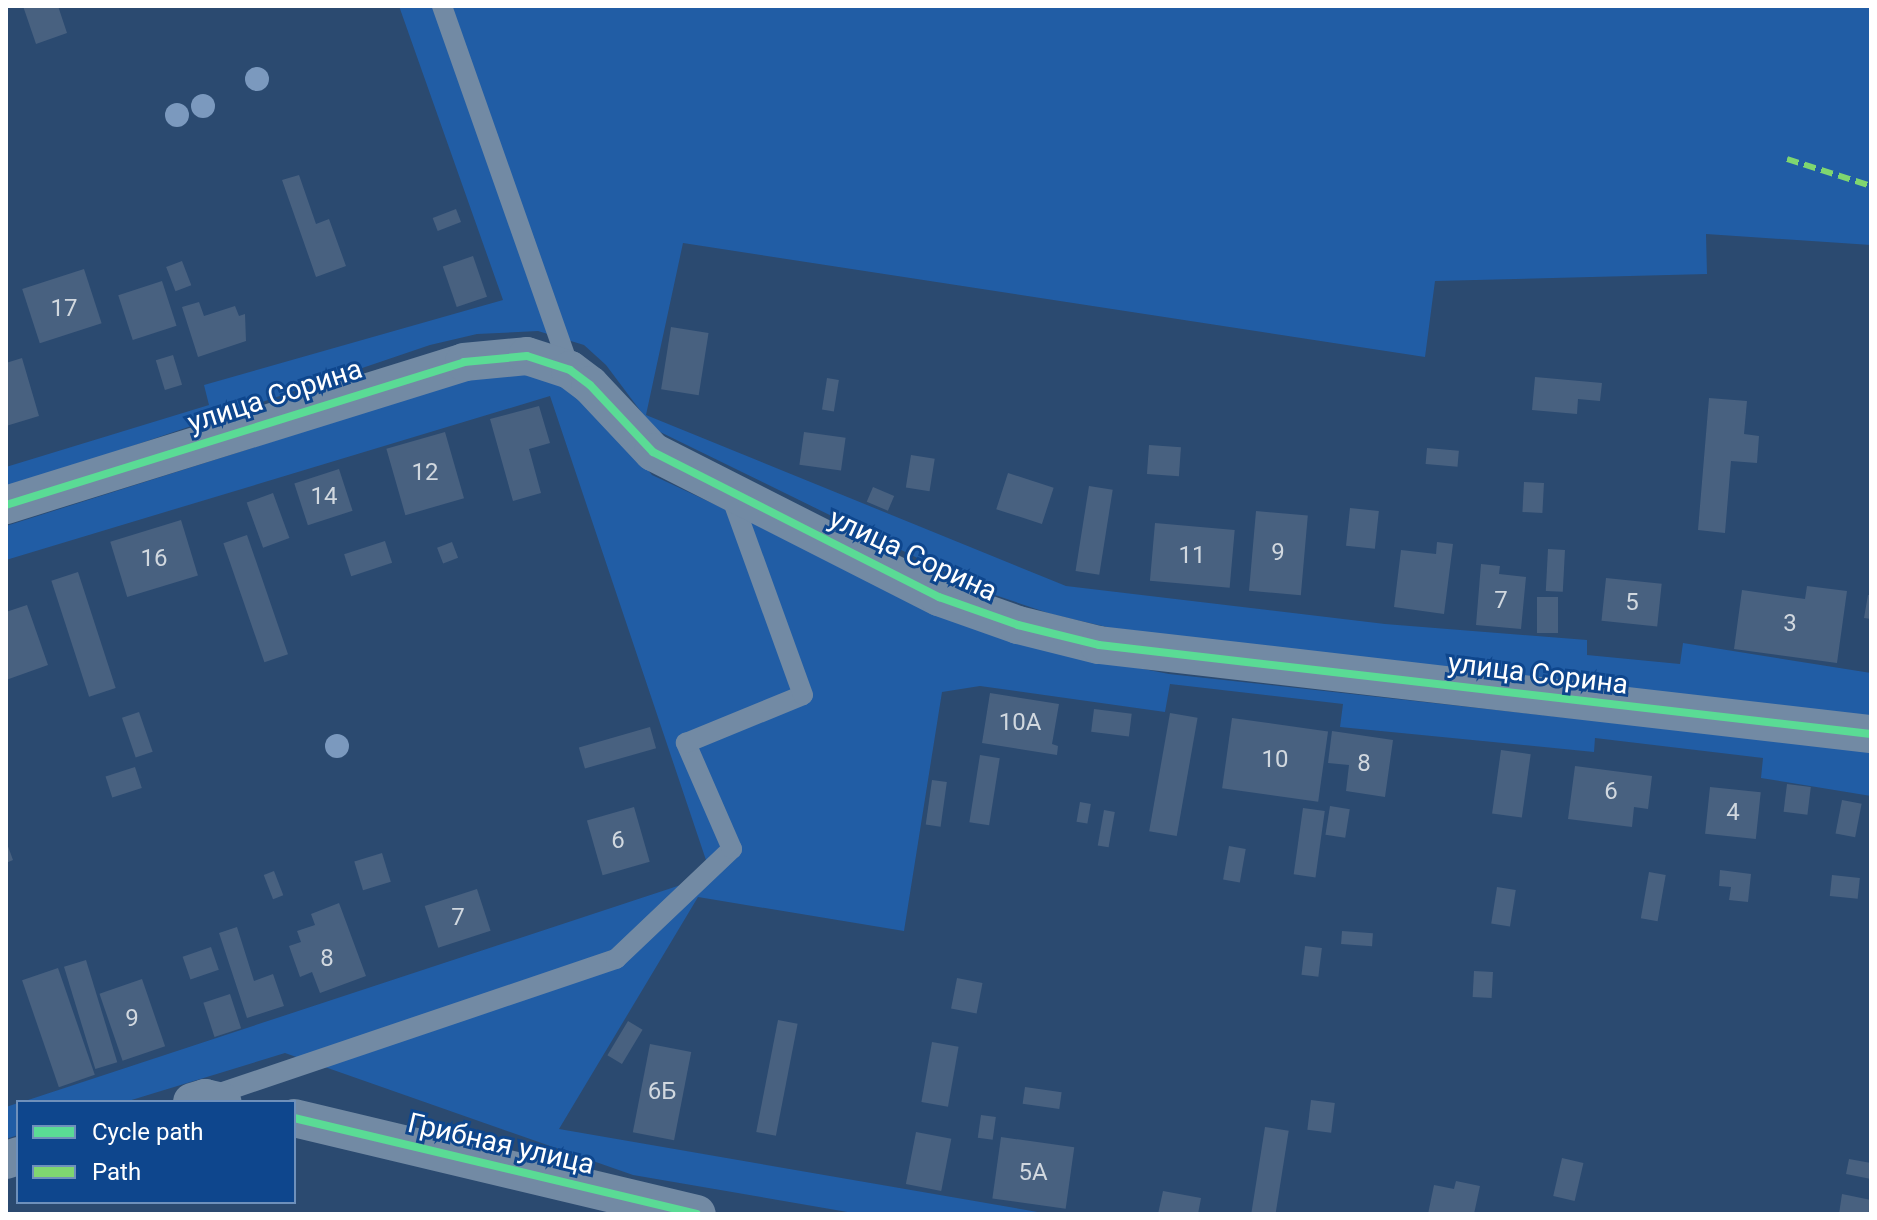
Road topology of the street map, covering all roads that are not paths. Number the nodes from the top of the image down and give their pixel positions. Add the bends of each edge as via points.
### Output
1 (442, 6) edge
2 (570, 370) junction
3 (730, 493) junction
4 (6, 505) edge
5 (1871, 734) edge
6 (210, 1100) edge
7 (296, 1118) edge
8 (697, 1214) edge

1 - 2 lane
2 - 3 street, улица Сорина via 608,401 653,452
2 - 4 street, улица Сорина via 527,356 464,362
3 - 5 street, улица Сорина via 939,597 1018,625 1099,645
3 - 6 lane via 803,695 686,743 732,849 616,959
7 - 8 street, Грибная улица

